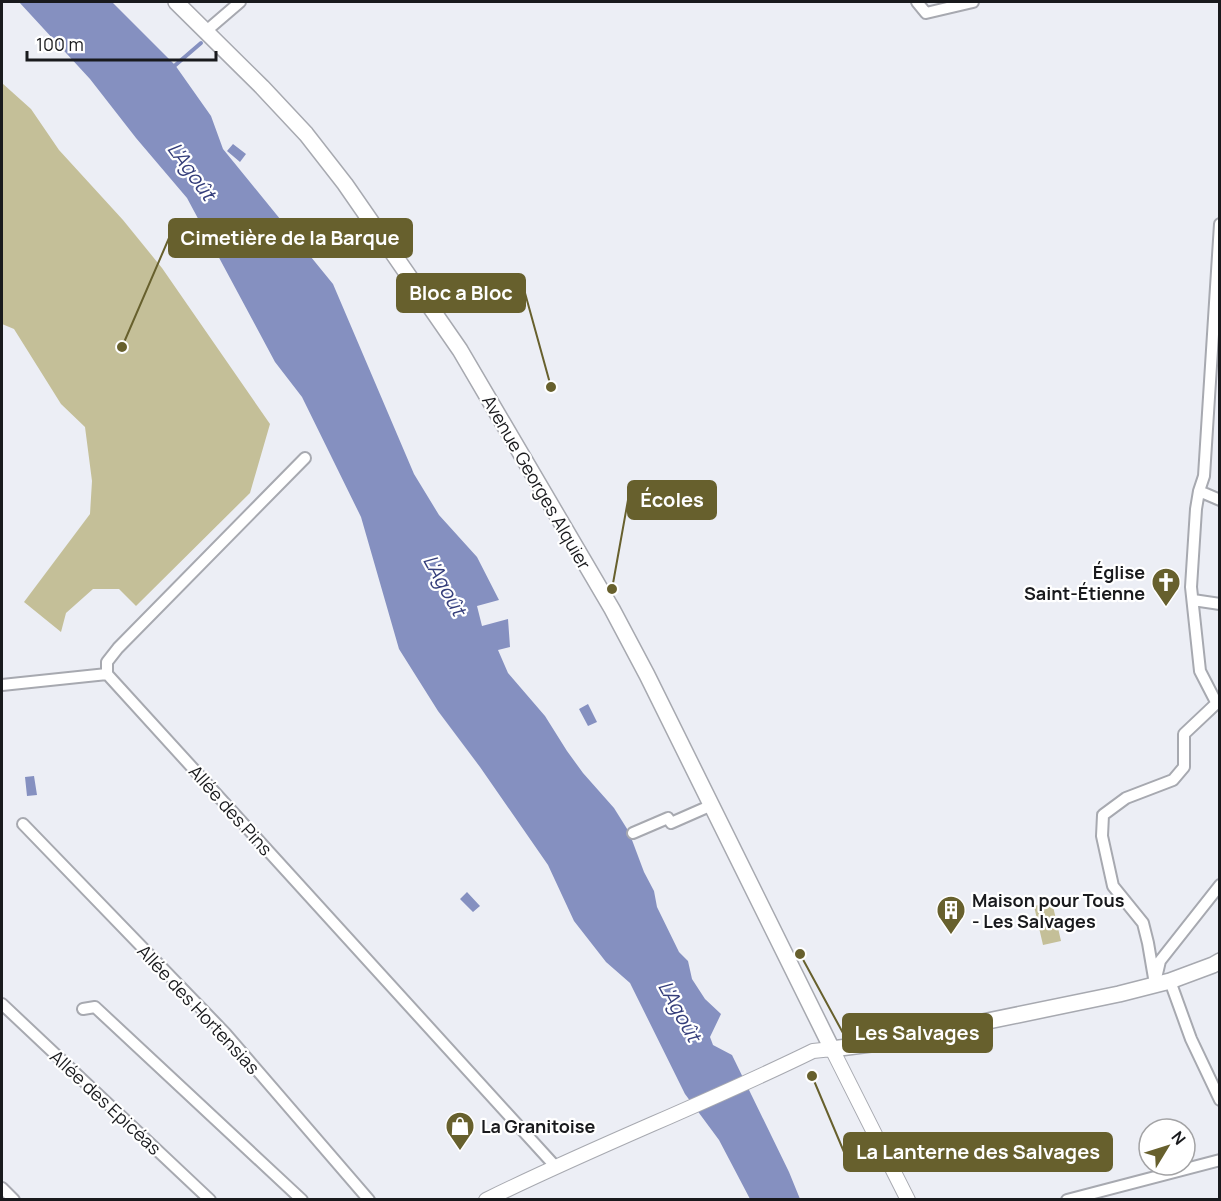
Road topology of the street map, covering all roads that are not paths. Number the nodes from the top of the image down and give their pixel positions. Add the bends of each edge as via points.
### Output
1 (176, 2) edge
2 (240, 2) edge
3 (917, 2) edge
4 (973, 2) edge
5 (205, 32) junction
6 (1220, 224) edge
7 (305, 458) dead end
8 (1199, 491) junction
9 (1220, 500) edge
10 (1193, 600) junction
11 (1220, 604) edge
12 (107, 674) junction
13 (2, 685) edge
14 (1218, 701) edge
15 (712, 805) junction
16 (23, 824) dead end
17 (633, 833) dead end
18 (1220, 885) edge
19 (1220, 961) edge
20 (1170, 981) junction
21 (1155, 984) junction
22 (2, 1004) edge
23 (83, 1009) dead end
24 (832, 1049) junction
25 (1220, 1100) edge
26 (1220, 1160) edge
27 (555, 1166) junction
28 (2, 1188) edge
29 (14, 1200) edge
30 (210, 1200) edge
31 (302, 1200) edge
32 (369, 1200) edge
33 (486, 1200) edge
34 (908, 1200) edge
35 (1067, 1200) edge

1 - 5 main road, Avenue Georges Alquier
2 - 5 street
3 - 4 street via 926,13
5 - 15 main road, Avenue Georges Alquier via 306,134 460,350 612,609
6 - 8 street via 1204,476
7 - 12 street via 118,648 107,662
8 - 9 street
8 - 10 street
10 - 11 street
10 - 14 street via 1200,671
12 - 13 street
12 - 27 street, Allée des Pins
14 - 21 street via 1184,734 1184,767 1173,780 1126,798 1103,814 1102,836 1113,886 1143,923
15 - 17 street via 671,823 669,818
15 - 24 main road, Avenue Georges Alquier
16 - 32 street, Allée des Hortensias via 225,1033
18 - 21 street via 1160,962
19 - 20 main road
20 - 21 main road
20 - 25 street via 1191,1039
21 - 24 main road via 897,1040
22 - 30 street, Allée des Epicéas
23 - 31 street via 95,1006
24 - 27 street via 813,1051
24 - 34 street
26 - 35 street
27 - 33 street
28 - 29 street

